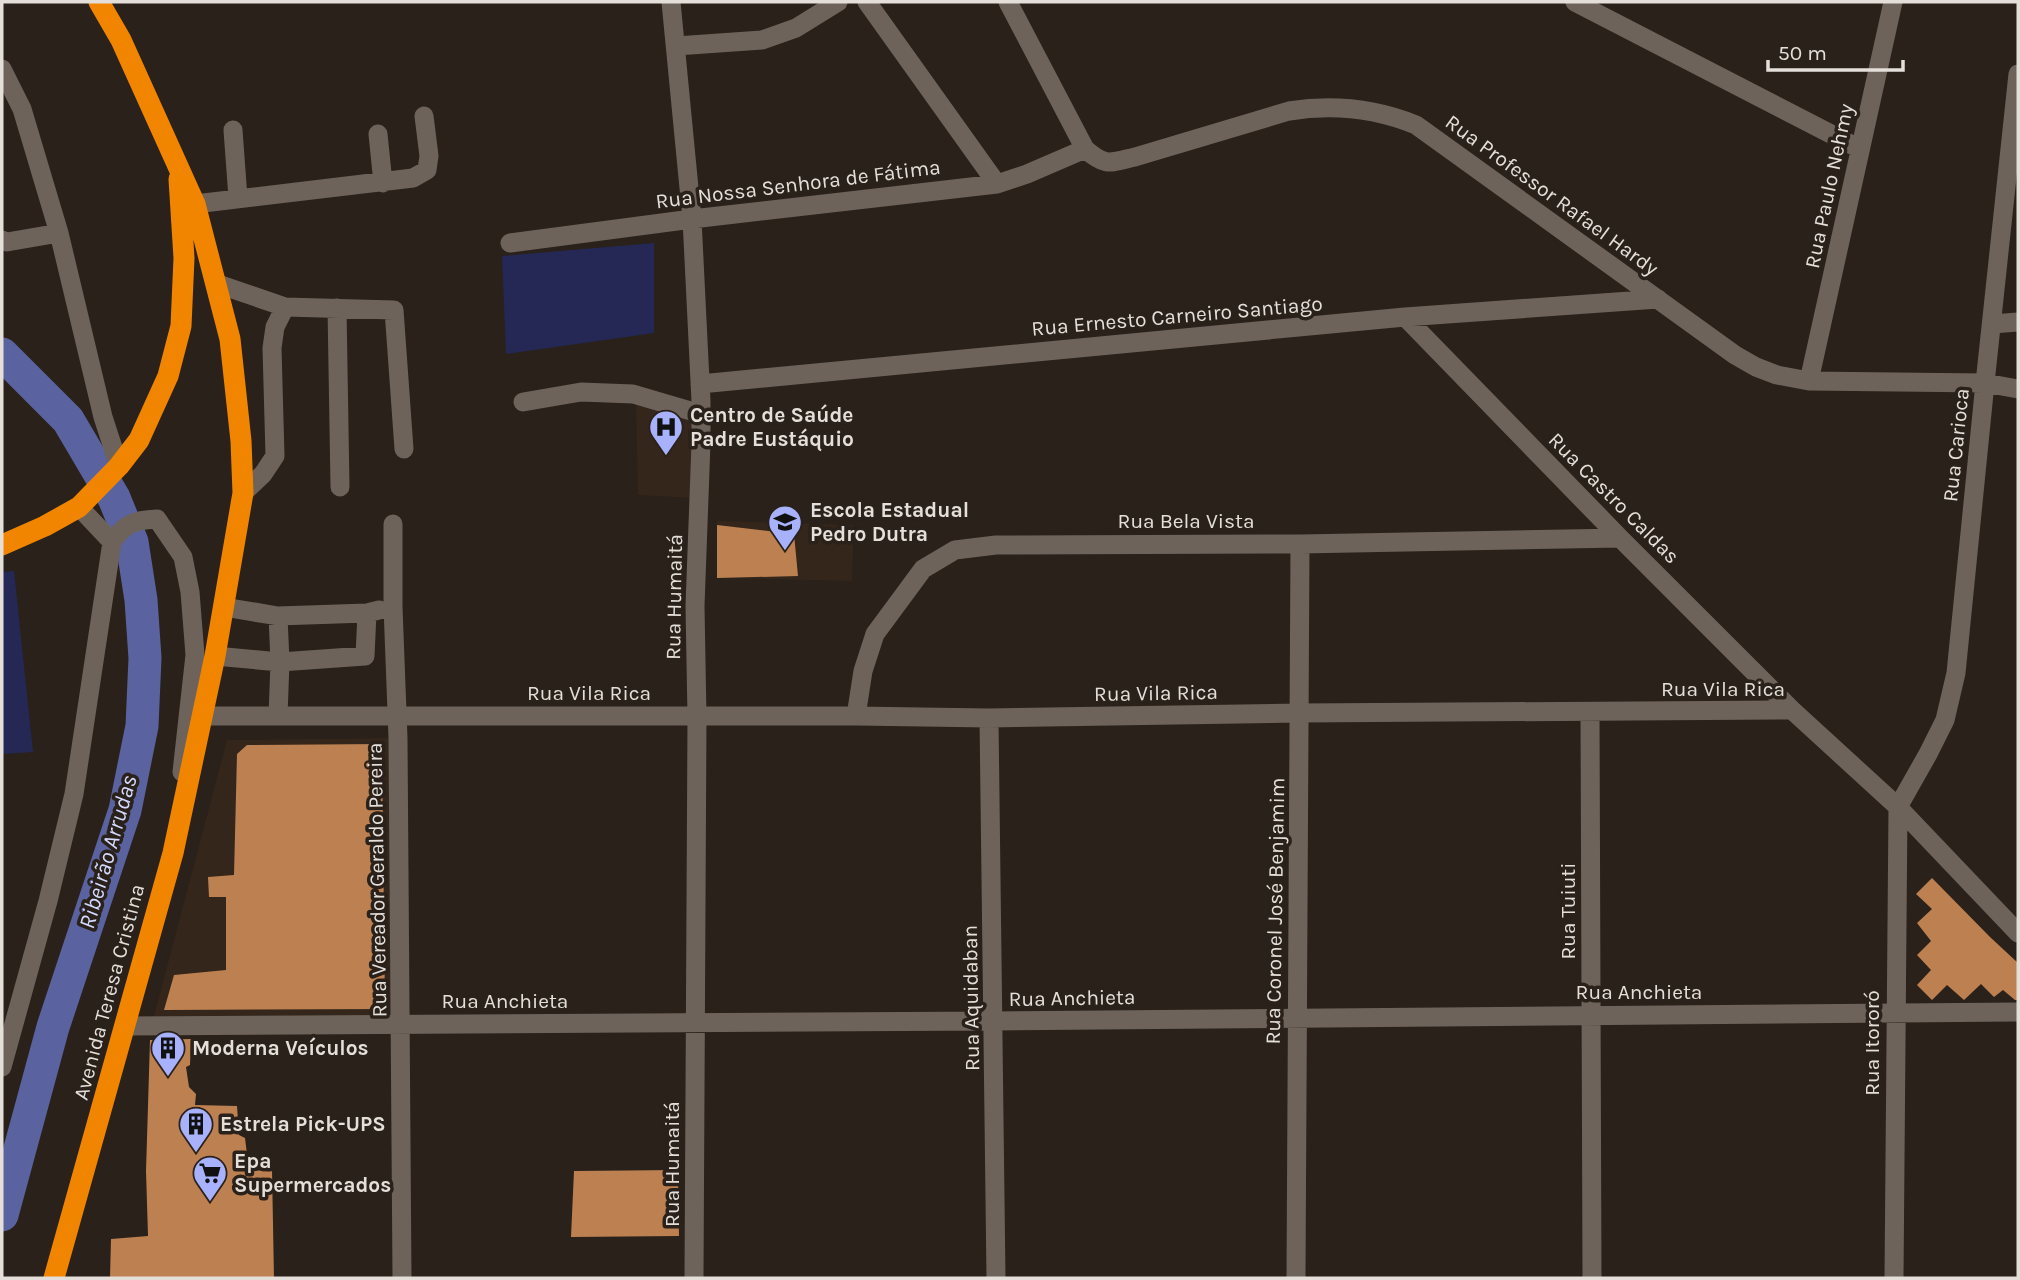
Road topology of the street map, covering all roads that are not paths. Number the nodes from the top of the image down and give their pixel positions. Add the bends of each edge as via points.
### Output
1 (99, 2) edge
2 (671, 2) edge
3 (838, 2) edge
4 (867, 2) edge
5 (1008, 2) edge
6 (1575, 2) edge
7 (1893, 2) edge
8 (676, 46) junction
9 (2, 69) edge
10 (2018, 74) edge
11 (424, 116) dead end
12 (233, 130) dead end
13 (378, 134) dead end
14 (1085, 149) junction
15 (1860, 149) junction
16 (178, 168) junction
17 (383, 183) junction
18 (997, 184) junction
19 (237, 198) junction
20 (195, 204) junction
21 (692, 219) junction
22 (59, 233) junction
23 (2, 240) edge
24 (510, 243) dead end
25 (215, 283) junction
26 (1658, 299) junction
27 (285, 307) junction
28 (337, 308) junction
29 (1405, 317) junction
30 (2018, 322) edge
31 (1992, 324) junction
32 (1809, 381) junction
33 (1985, 383) junction
34 (700, 384) junction
35 (2018, 389) edge
36 (523, 402) dead end
37 (701, 414) junction
38 (404, 449) dead end
39 (119, 466) junction
40 (340, 487) dead end
41 (243, 493) junction
42 (79, 507) junction
43 (393, 524) dead end
44 (1620, 538) junction
45 (113, 541) junction
46 (1300, 544) junction
47 (2, 545) edge
48 (224, 607) junction
49 (393, 607) junction
50 (367, 613) junction
51 (278, 616) junction
52 (215, 656) junction
53 (280, 662) junction
54 (1792, 710) junction
55 (1590, 712) junction
56 (1300, 713) junction
57 (398, 715) junction
58 (202, 716) junction
59 (278, 716) junction
60 (856, 716) junction
61 (697, 717) junction
62 (989, 718) junction
63 (1898, 807) junction
64 (173, 853) junction
65 (2018, 933) edge
66 (2018, 1012) edge
67 (1895, 1013) junction
68 (1591, 1016) junction
69 (1296, 1018) junction
70 (994, 1021) junction
71 (695, 1023) junction
72 (401, 1024) junction
73 (126, 1026) junction
74 (2, 1066) edge
75 (54, 1278) edge
76 (402, 1278) edge
77 (694, 1278) edge
78 (996, 1278) edge
79 (1296, 1278) edge
80 (1592, 1278) edge
81 (1894, 1278) edge

1 - 16 highway via 121,40
2 - 8 street, Rua Humaitá
3 - 8 street via 796,28 762,40
4 - 18 street
5 - 14 street
6 - 15 street
7 - 15 street, Rua Paulo Nehmy
8 - 21 street, Rua Humaitá
9 - 22 street via 22,109
10 - 31 street, Rua Carioca
11 - 17 street via 427,170 413,178
12 - 19 street
13 - 17 street
14 - 18 street, Rua Nossa Senhora de Fátima
14 - 26 street, Rua Professor Rafael Hardy via 1099,161 1112,162 1313,107 1355,108 1396,117 1416,125
15 - 32 street, Rua Paulo Nehmy
16 - 20 highway, Avenida Teresa Cristina
16 - 39 highway via 184,258 181,326 168,376 139,440
17 - 19 street
18 - 21 street, Rua Nossa Senhora de Fátima
19 - 20 street
20 - 25 highway, Avenida Teresa Cristina
21 - 24 street, Rua Nossa Senhora de Fátima
21 - 34 street, Rua Humaitá
22 - 23 street
22 - 39 street
25 - 27 street
25 - 41 highway, Avenida Teresa Cristina via 230,339
26 - 29 street, Rua Ernesto Carneiro Santiago
26 - 32 street, Rua Professor Rafael Hardy via 1756,367
27 - 28 street
27 - 41 street via 272,348 275,456
28 - 38 street via 394,310
28 - 40 street
29 - 34 street, Rua Ernesto Carneiro Santiago
29 - 44 street, Rua Castro Caldas
30 - 31 street
31 - 33 street, Rua Carioca
32 - 33 street, Rua Professor Rafael Hardy
33 - 35 street, Rua Professor Rafael Hardy
33 - 63 street, Rua Carioca via 1956,673 1945,720
34 - 37 street, Rua Humaitá
36 - 37 street via 581,392 632,394
37 - 61 street, Rua Humaitá
39 - 42 highway
41 - 48 highway, Avenida Teresa Cristina
42 - 45 street
42 - 47 highway
43 - 49 street, Rua Vereador Geraldo Pereira
44 - 46 street, Rua Bela Vista
44 - 54 street, Rua Castro Caldas
45 - 64 street via 138,520 157,519 183,557 190,592 195,655
45 - 74 street via 74,794
46 - 56 street, Rua Coronel José Benjamim
46 - 60 street, Rua Bela Vista via 996,545 955,550 923,569 875,634
48 - 51 street
48 - 52 highway, Avenida Teresa Cristina
49 - 50 street
49 - 57 street, Rua Vereador Geraldo Pereira
50 - 51 street
50 - 53 street via 366,656
51 - 53 street
52 - 53 street
52 - 58 highway, Avenida Teresa Cristina
53 - 59 street
54 - 55 street, Rua Vila Rica
54 - 63 street, Rua Vila Rica
55 - 56 street, Rua Vila Rica
55 - 68 street, Rua Tuiuti
56 - 62 street, Rua Vila Rica
56 - 69 street, Rua Coronel José Benjamim
57 - 59 street, Rua Vila Rica
57 - 61 street, Rua Vila Rica
57 - 72 street, Rua Vereador Geraldo Pereira
58 - 59 street, Rua Vila Rica
58 - 64 highway, Avenida Teresa Cristina
60 - 61 street, Rua Vila Rica
60 - 62 street, Rua Vila Rica
61 - 71 street, Rua Humaitá
62 - 70 street, Rua Aquidaban
63 - 65 street, Rua Vila Rica
63 - 67 street, Rua Itororó
64 - 73 highway, Avenida Teresa Cristina
66 - 67 street, Rua Anchieta
67 - 68 street, Rua Anchieta
67 - 81 street, Rua Itororó
68 - 69 street, Rua Anchieta
68 - 80 street, Rua Tuiuti
69 - 70 street, Rua Anchieta
69 - 79 street, Rua Coronel José Benjamim
70 - 71 street, Rua Anchieta
70 - 78 street, Rua Aquidaban
71 - 72 street, Rua Anchieta
71 - 77 street, Rua Humaitá
72 - 73 street, Rua Anchieta
72 - 76 street, Rua Vereador Geraldo Pereira
73 - 75 highway, Avenida Teresa Cristina

